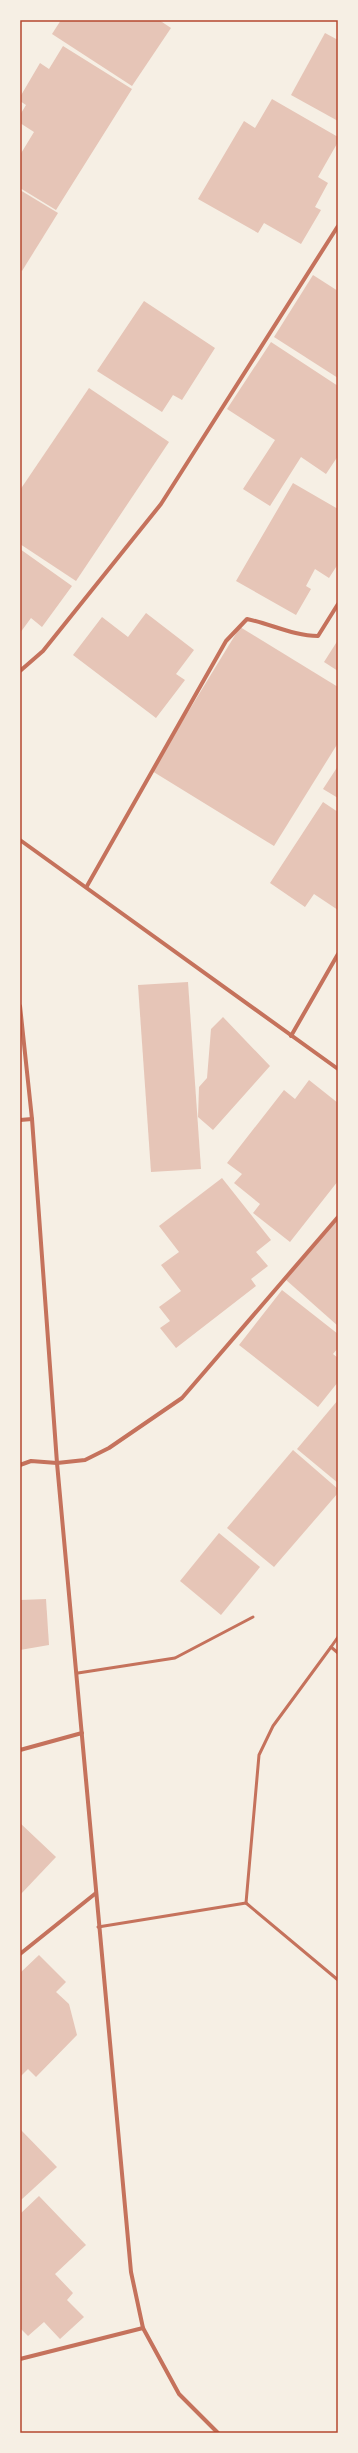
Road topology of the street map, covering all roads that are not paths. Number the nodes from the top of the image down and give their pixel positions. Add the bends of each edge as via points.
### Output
1 (338, 226) edge
2 (338, 604) edge
3 (20, 671) edge
4 (20, 840) edge
5 (87, 886) junction
6 (338, 954) edge
7 (20, 1006) edge
8 (291, 1036) junction
9 (338, 1069) edge
10 (32, 1119) junction
11 (20, 1120) edge
12 (338, 1217) edge
13 (57, 1464) junction
14 (20, 1465) edge
15 (253, 1617) dead end
16 (338, 1638) edge
17 (331, 1647) junction
18 (338, 1653) edge
19 (78, 1673) junction
20 (82, 1732) junction
21 (20, 1750) edge
22 (96, 1893) junction
23 (246, 1903) junction
24 (98, 1927) junction
25 (20, 1954) edge
26 (338, 1980) edge
27 (143, 2328) junction
28 (20, 2359) edge
29 (218, 2433) edge

1 - 3 street via 161,504 43,651
2 - 5 street via 318,636 302,636 271,624 247,619 226,640
4 - 5 street
5 - 8 street
6 - 8 street
7 - 10 street
8 - 9 street
10 - 11 street
10 - 13 street
12 - 13 street via 182,1398 109,1448 85,1460
13 - 14 street via 31,1461
13 - 19 street
15 - 19 lane via 175,1658
16 - 17 lane
17 - 18 lane
17 - 23 lane via 273,1726 259,1755
19 - 20 street
20 - 21 street
20 - 22 street
22 - 24 street
22 - 25 street
23 - 24 lane
23 - 26 lane
24 - 27 street via 131,2272
27 - 28 street
27 - 29 street via 179,2394

